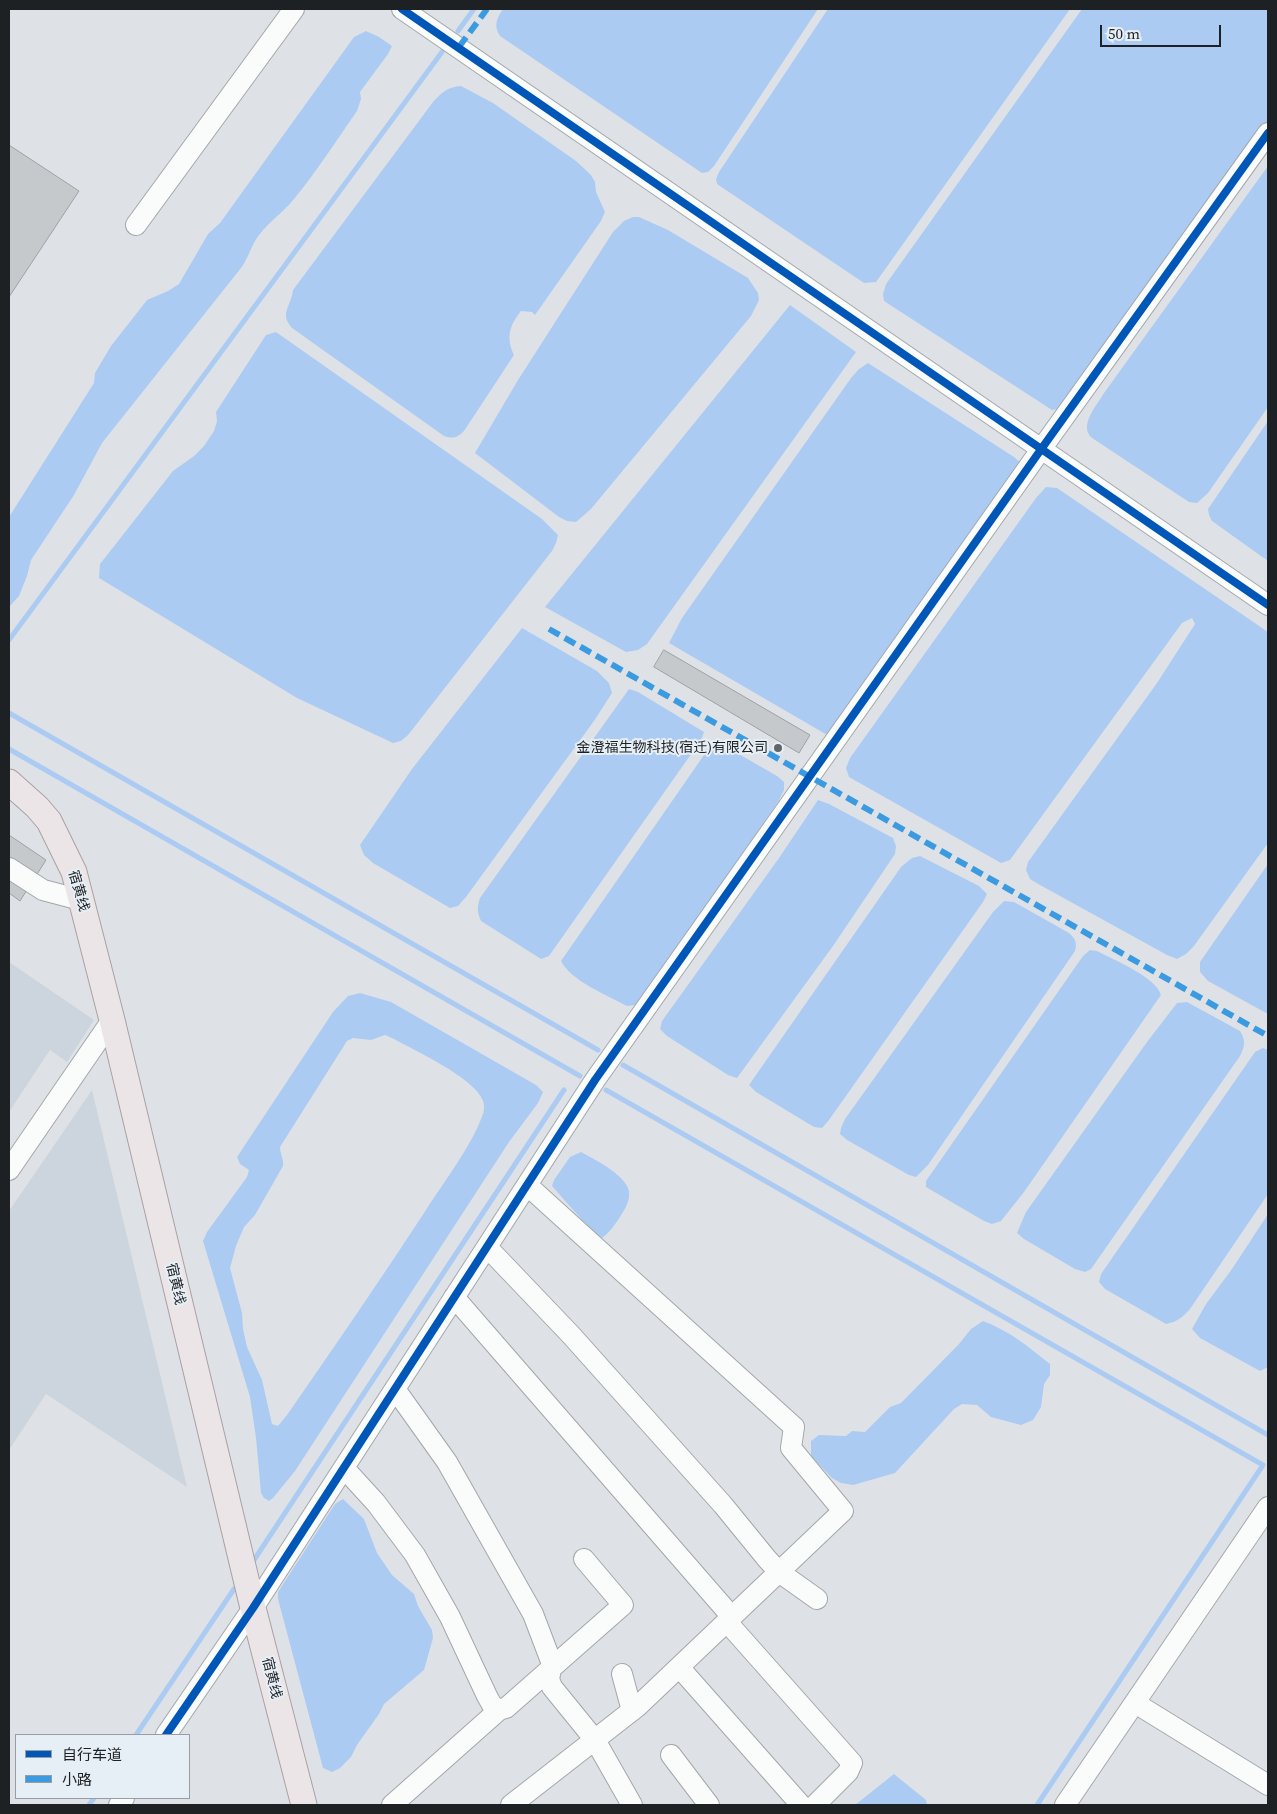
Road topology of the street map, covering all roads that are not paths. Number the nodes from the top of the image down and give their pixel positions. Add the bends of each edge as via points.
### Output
1 (294, 9) edge
2 (402, 9) edge
3 (1268, 133) edge
4 (136, 225) dead end
5 (1042, 448) junction
6 (1268, 605) edge
7 (9, 782) edge
8 (9, 868) edge
9 (80, 900) junction
10 (112, 1020) junction
11 (9, 1170) edge
12 (527, 1185) junction
13 (487, 1247) junction
14 (454, 1297) junction
15 (395, 1388) junction
16 (344, 1468) junction
17 (1268, 1507) edge
18 (584, 1559) dead end
19 (779, 1572) junction
20 (817, 1598) dead end
21 (253, 1608) junction
22 (729, 1620) junction
23 (551, 1668) junction
24 (679, 1668) junction
25 (622, 1674) dead end
26 (1135, 1703) junction
27 (499, 1710) junction
28 (632, 1711) junction
29 (167, 1734) edge
30 (595, 1740) junction
31 (671, 1755) dead end
32 (1268, 1785) edge
33 (304, 1805) edge
34 (392, 1805) edge
35 (512, 1805) edge
36 (632, 1805) edge
37 (709, 1805) edge
38 (800, 1805) edge
39 (815, 1805) edge
40 (1066, 1805) edge

1 - 4 street
2 - 5 street
3 - 5 street
5 - 6 street
5 - 12 street via 595,1080
7 - 9 main road, 宿黄线 via 49,821 74,872
8 - 9 street via 43,890
9 - 10 main road, 宿黄线
10 - 11 street
10 - 21 main road, 宿黄线
12 - 13 street
12 - 19 street via 794,1427 792,1448 843,1511
13 - 14 street
13 - 19 street via 571,1335
14 - 15 street
14 - 22 street
15 - 16 street
15 - 23 street via 447,1462 533,1614
16 - 21 street
16 - 27 street via 415,1554 450,1617 486,1696
17 - 26 street
18 - 23 street via 623,1605
19 - 20 street
19 - 22 street
21 - 29 street
21 - 33 main road, 宿黄线
22 - 24 street
22 - 39 street via 852,1763 848,1772
23 - 27 street via 506,1708
23 - 30 street via 549,1679 552,1687
24 - 28 street
24 - 38 street
25 - 28 street
26 - 32 street
26 - 40 street
27 - 34 street
28 - 30 street
30 - 35 street
30 - 36 street
31 - 37 street

